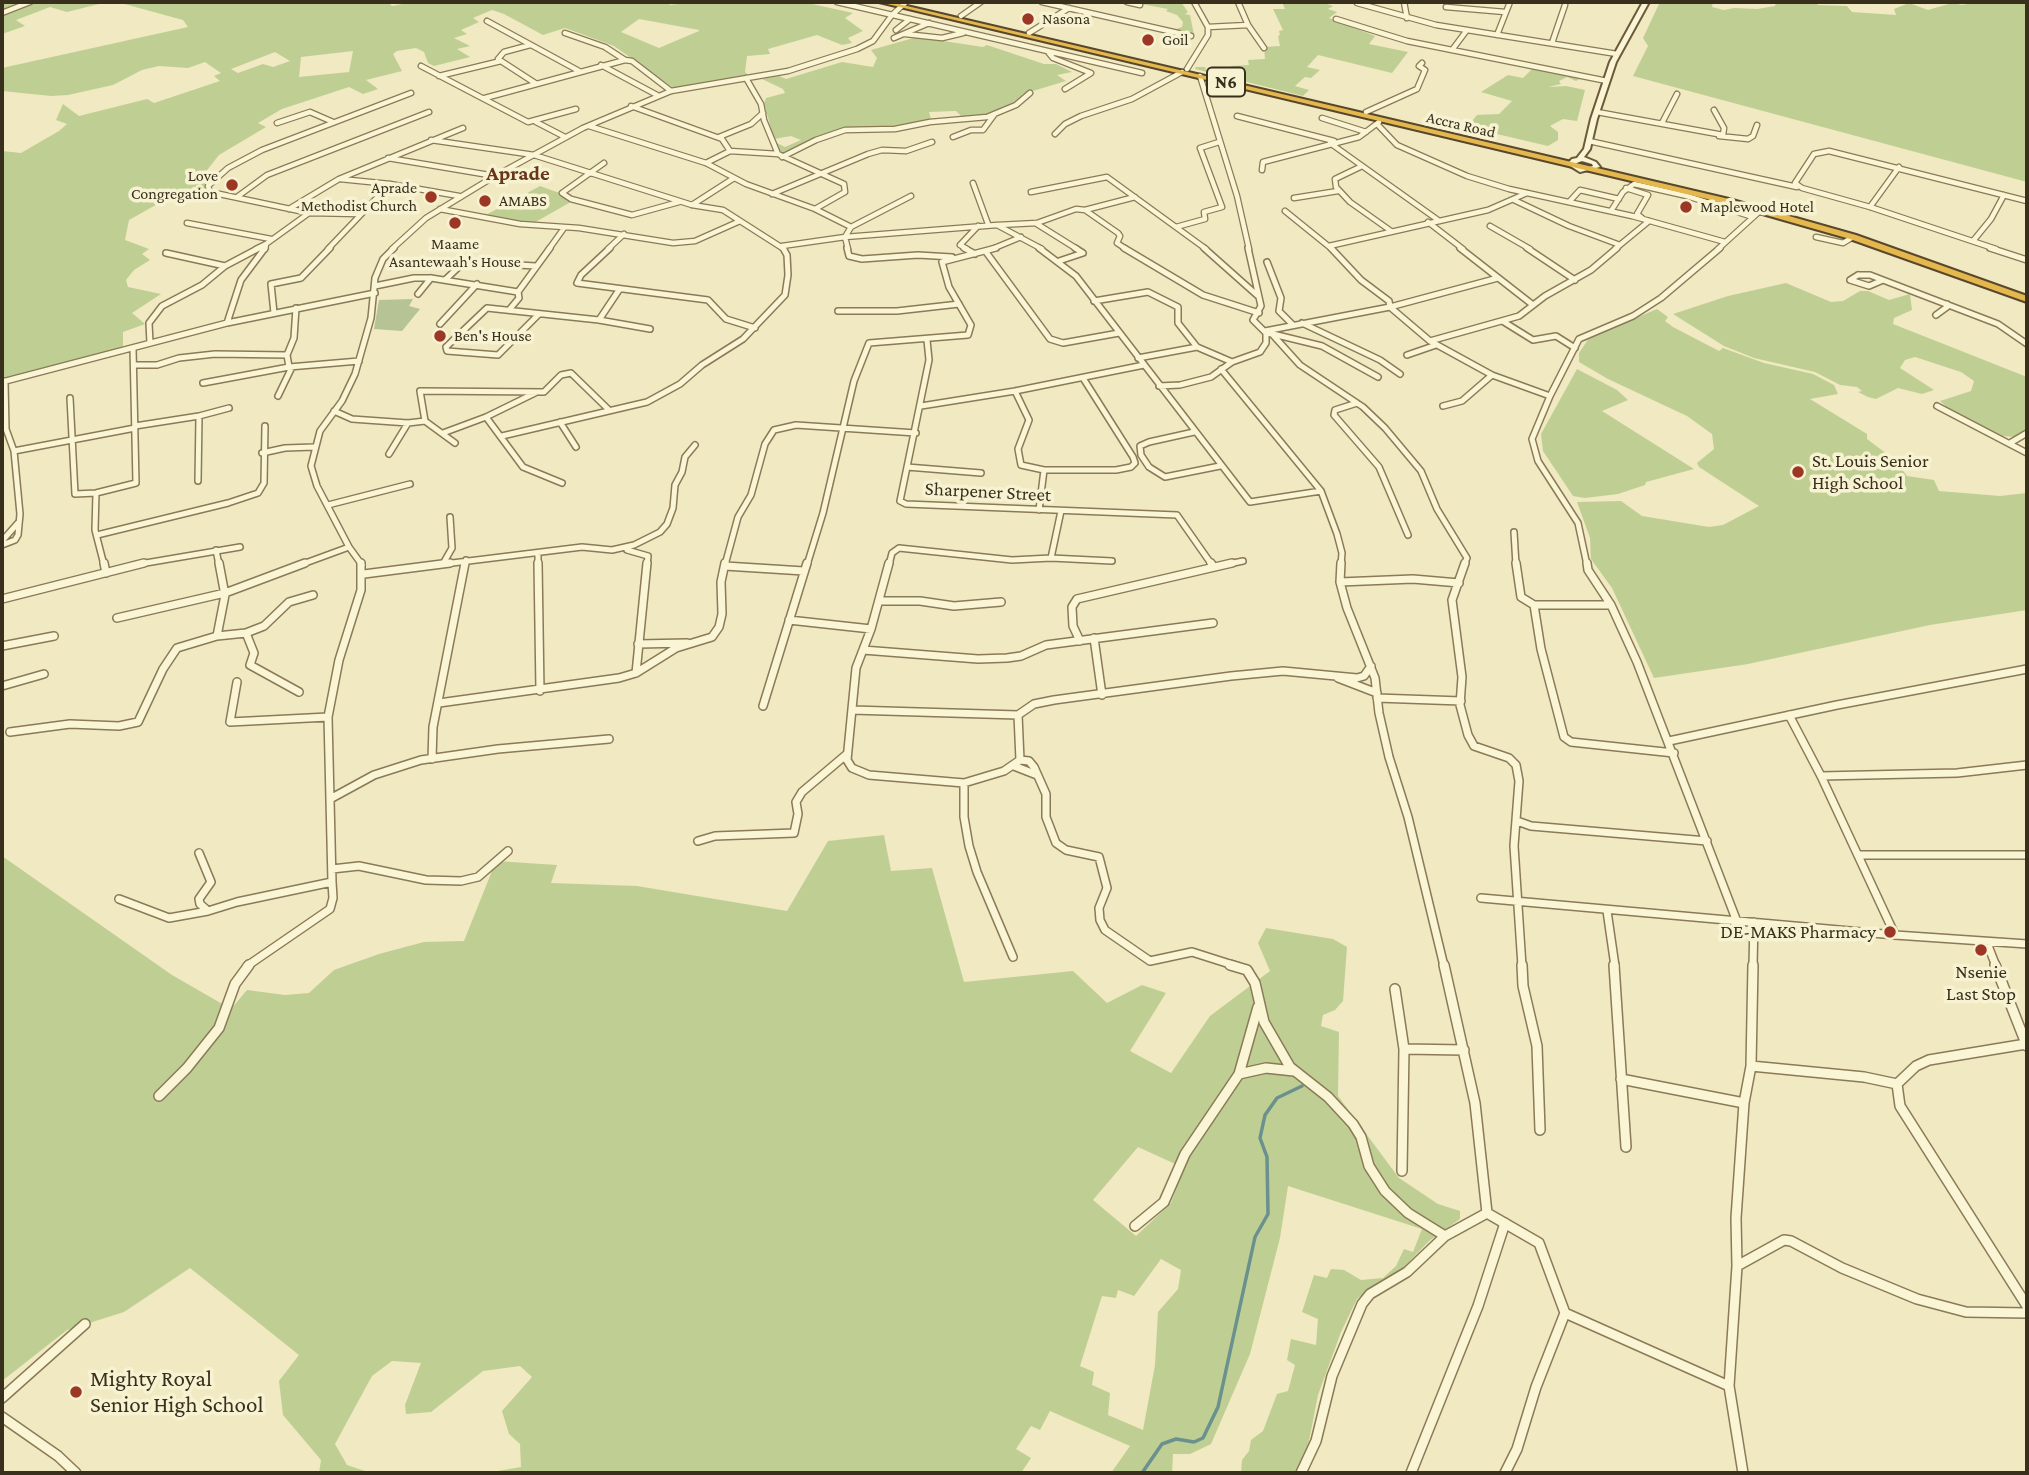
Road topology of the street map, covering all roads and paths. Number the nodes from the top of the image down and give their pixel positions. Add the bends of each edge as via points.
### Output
1 (30, 2) edge
2 (837, 2) edge
3 (882, 2) edge
4 (981, 2) edge
5 (1042, 2) edge
6 (1071, 2) edge
7 (1128, 2) edge
8 (1194, 2) edge
9 (1238, 2) edge
10 (1404, 2) edge
11 (1499, 2) edge
12 (1646, 2) edge
13 (1357, 3) edge
14 (901, 4) edge
15 (1509, 4) edge
16 (1140, 5) dead end
17 (1565, 5) dead end
18 (1067, 7) junction
19 (1446, 7) dead end
20 (1505, 12) junction
21 (2, 13) edge
22 (893, 14) junction
23 (961, 16) junction
24 (1407, 18) junction
25 (911, 19) junction
26 (1336, 19) dead end
27 (487, 21) dead end
28 (929, 23) junction
29 (1248, 25) junction
30 (1208, 27) junction
31 (896, 30) dead end
32 (1467, 30) junction
33 (967, 31) junction
34 (565, 33) dead end
35 (1029, 33) junction
36 (905, 34) junction
37 (1497, 35) junction
38 (1191, 36) dead end
39 (894, 38) dead end
40 (1552, 43) junction
41 (530, 45) junction
42 (1264, 48) dead end
43 (1452, 50) junction
44 (1048, 52) junction
45 (1617, 54) junction
46 (625, 60) junction
47 (501, 61) junction
48 (1422, 63) dead end
49 (601, 65) junction
50 (421, 66) dead end
51 (579, 71) junction
52 (1184, 71) junction
53 (1142, 73) dead end
54 (439, 76) junction
55 (1200, 76) junction
56 (746, 78) junction
57 (1607, 80) junction
58 (535, 83) junction
59 (1065, 89) dead end
60 (671, 91) junction
61 (411, 93) dead end
62 (1030, 93) dead end
63 (1677, 94) dead end
64 (657, 95) junction
65 (485, 98) junction
66 (631, 106) junction
67 (576, 109) dead end
68 (1714, 110) dead end
69 (1366, 111) junction
70 (1597, 111) junction
71 (429, 112) dead end
72 (763, 113) junction
73 (994, 115) junction
74 (1237, 116) dead end
75 (1322, 118) dead end
76 (333, 122) junction
77 (536, 122) junction
78 (1379, 122) junction
79 (277, 123) dead end
80 (1662, 123) junction
81 (589, 125) junction
82 (1757, 125) dead end
83 (463, 128) dead end
84 (1366, 132) junction
85 (1055, 134) dead end
86 (1718, 136) junction
87 (565, 137) junction
88 (953, 137) dead end
89 (1464, 137) junction
90 (718, 138) junction
91 (430, 141) junction
92 (932, 142) dead end
93 (1219, 142) junction
94 (1333, 143) junction
95 (1588, 145) junction
96 (730, 152) junction
97 (534, 155) junction
98 (780, 156) junction
99 (387, 158) junction
100 (1574, 161) junction
101 (604, 163) dead end
102 (706, 163) junction
103 (1595, 166) junction
104 (1360, 167) junction
105 (1899, 167) junction
106 (1262, 170) dead end
107 (588, 173) junction
108 (820, 173) junction
109 (495, 176) junction
110 (734, 178) junction
111 (339, 179) junction
112 (973, 183) dead end
113 (390, 184) junction
114 (1626, 188) junction
115 (1802, 188) junction
116 (1338, 191) junction
117 (1031, 192) dead end
118 (1528, 193) junction
119 (772, 194) junction
120 (2004, 195) junction
121 (459, 196) junction
122 (911, 196) dead end
123 (237, 197) junction
124 (1135, 197) junction
125 (1294, 198) dead end
126 (1619, 199) junction
127 (1514, 200) junction
128 (2027, 201) edge
129 (681, 202) junction
130 (1569, 202) junction
131 (692, 205) junction
132 (1870, 207) junction
133 (289, 209) junction
134 (440, 209) junction
135 (815, 209) junction
136 (1085, 210) junction
137 (1760, 210) junction
138 (1285, 211) dead end
139 (1611, 211) junction
140 (309, 213) junction
141 (359, 214) junction
142 (1753, 217) junction
143 (1438, 220) junction
144 (1646, 220) junction
145 (740, 221) junction
146 (1428, 222) junction
147 (187, 223) dead end
148 (1037, 223) junction
149 (988, 225) junction
150 (997, 225) junction
151 (978, 226) junction
152 (1176, 226) junction
153 (1490, 226) dead end
154 (851, 227) junction
155 (564, 228) junction
156 (1391, 231) junction
157 (624, 234) junction
158 (845, 237) junction
159 (1021, 237) junction
160 (1816, 237) dead end
161 (1853, 237) junction
162 (268, 242) junction
163 (1725, 242) junction
164 (1973, 242) junction
165 (1620, 245) junction
166 (782, 246) junction
167 (1329, 246) junction
168 (986, 252) junction
169 (166, 253) dead end
170 (978, 255) junction
171 (961, 257) junction
172 (2027, 260) edge
173 (1059, 261) junction
174 (1267, 262) dead end
175 (536, 266) junction
176 (225, 267) junction
177 (432, 278) junction
178 (1498, 278) junction
179 (445, 280) junction
180 (1575, 280) junction
181 (1883, 280) junction
182 (477, 284) junction
183 (375, 289) junction
184 (618, 290) junction
185 (518, 292) junction
186 (2027, 293) edge
187 (418, 294) dead end
188 (1258, 297) junction
189 (2027, 299) edge
190 (1094, 301) junction
191 (959, 304) junction
192 (1947, 304) junction
193 (1533, 305) junction
194 (1390, 307) junction
195 (296, 308) junction
196 (509, 310) junction
197 (838, 312) dead end
198 (274, 313) junction
199 (1260, 313) junction
200 (539, 314) junction
201 (1936, 315) dead end
202 (599, 320) junction
203 (1504, 322) junction
204 (227, 323) junction
205 (1301, 323) junction
206 (440, 324) dead end
207 (1293, 325) junction
208 (755, 328) junction
209 (650, 329) dead end
210 (1268, 332) junction
211 (1119, 333) junction
212 (927, 340) junction
213 (150, 343) junction
214 (1433, 343) junction
215 (2027, 344) edge
216 (1197, 347) junction
217 (133, 348) junction
218 (1575, 348) junction
219 (287, 355) junction
220 (1407, 355) dead end
221 (1138, 358) junction
222 (359, 362) junction
223 (1232, 362) junction
224 (135, 365) junction
225 (1144, 365) junction
226 (291, 367) junction
227 (1221, 369) junction
228 (1400, 374) dead end
229 (1492, 374) junction
230 (1378, 377) dead end
231 (1083, 378) junction
232 (3, 381) edge
233 (203, 383) dead end
234 (1159, 386) junction
235 (1015, 391) junction
236 (535, 393) junction
237 (278, 396) dead end
238 (1550, 396) junction
239 (70, 398) dead end
240 (1357, 403) junction
241 (921, 406) junction
242 (1443, 406) dead end
243 (1937, 406) dead end
244 (229, 408) dead end
245 (609, 410) junction
246 (334, 411) junction
247 (199, 416) junction
248 (485, 417) junction
249 (425, 421) junction
250 (560, 422) junction
251 (408, 423) junction
252 (265, 426) dead end
253 (135, 427) junction
254 (841, 429) junction
255 (1194, 432) junction
256 (443, 433) junction
257 (916, 433) junction
258 (2027, 433) edge
259 (502, 436) junction
260 (73, 441) junction
261 (455, 443) dead end
262 (2010, 443) junction
263 (695, 445) dead end
264 (314, 447) junction
265 (576, 447) dead end
266 (14, 452) junction
267 (262, 453) junction
268 (2027, 453) edge
269 (389, 454) dead end
270 (1220, 466) junction
271 (907, 467) junction
272 (1044, 470) junction
273 (981, 473) dead end
274 (198, 481) dead end
275 (562, 483) dead end
276 (410, 484) dead end
277 (1321, 491) junction
278 (96, 493) junction
279 (328, 505) junction
280 (1039, 510) junction
281 (1061, 512) junction
282 (450, 517) dead end
283 (1514, 532) dead end
284 (97, 535) junction
285 (1408, 535) dead end
286 (2, 543) edge
287 (240, 547) dead end
288 (349, 547) junction
289 (622, 549) junction
290 (216, 550) junction
291 (451, 553) junction
292 (538, 553) junction
293 (1051, 558) junction
294 (466, 560) junction
295 (458, 561) junction
296 (1112, 561) dead end
297 (1243, 561) dead end
298 (444, 562) junction
299 (725, 566) junction
300 (1213, 566) junction
301 (804, 571) junction
302 (106, 573) junction
303 (363, 574) junction
304 (1340, 582) junction
305 (1459, 583) junction
306 (225, 593) junction
307 (313, 595) dead end
308 (2, 600) edge
309 (879, 600) junction
310 (1001, 602) dead end
311 (1534, 605) junction
312 (1611, 605) junction
313 (117, 618) dead end
314 (789, 620) junction
315 (1213, 623) dead end
316 (871, 629) junction
317 (246, 634) junction
318 (54, 636) dead end
319 (217, 636) junction
320 (1094, 638) junction
321 (1080, 641) junction
322 (692, 643) junction
323 (638, 644) junction
324 (2, 646) edge
325 (863, 650) junction
326 (1371, 666) junction
327 (2027, 669) edge
328 (636, 673) junction
329 (44, 674) dead end
330 (1334, 676) junction
331 (237, 682) dead end
332 (2, 687) edge
333 (540, 691) junction
334 (299, 692) dead end
335 (1102, 695) junction
336 (1377, 695) junction
337 (1461, 701) junction
338 (439, 704) junction
339 (763, 706) dead end
340 (852, 710) junction
341 (1018, 715) junction
342 (1789, 715) junction
343 (328, 717) junction
344 (10, 732) dead end
345 (609, 739) dead end
346 (1669, 741) junction
347 (1674, 753) junction
348 (847, 754) junction
349 (432, 759) junction
350 (1017, 763) junction
351 (2027, 765) edge
352 (1821, 776) junction
353 (964, 783) junction
354 (330, 799) junction
355 (1517, 821) junction
356 (698, 841) dead end
357 (1707, 841) junction
358 (508, 852) dead end
359 (199, 853) dead end
360 (1859, 855) junction
361 (2027, 855) edge
362 (332, 869) junction
363 (332, 882) junction
364 (1481, 898) dead end
365 (119, 899) dead end
366 (1518, 901) junction
367 (208, 911) junction
368 (1607, 911) junction
369 (1736, 919) junction
370 (1754, 922) junction
371 (1895, 935) junction
372 (1987, 943) junction
373 (2027, 944) edge
374 (1013, 957) dead end
375 (1395, 989) dead end
376 (1259, 1006) junction
377 (2027, 1045) edge
378 (1404, 1049) junction
379 (1464, 1050) junction
380 (1751, 1066) junction
381 (1294, 1071) junction
382 (1239, 1074) junction
383 (1621, 1079) junction
384 (1897, 1084) junction
385 (159, 1096) dead end
386 (1744, 1103) junction
387 (1540, 1130) dead end
388 (1626, 1147) dead end
389 (1402, 1171) dead end
390 (1487, 1213) junction
391 (1505, 1223) junction
392 (1135, 1226) dead end
393 (1445, 1236) junction
394 (1737, 1266) junction
395 (2027, 1306) edge
396 (1565, 1313) junction
397 (2027, 1313) edge
398 (85, 1324) dead end
399 (1729, 1386) junction
400 (2, 1398) edge
401 (2, 1417) edge
402 (76, 1473) edge
403 (1301, 1473) edge
404 (1411, 1473) edge
405 (1506, 1473) edge
406 (1743, 1473) edge

1 - 21 street
2 - 22 street
3 - 14 highway, Accra Road / N6
4 - 23 street
5 - 18 street
6 - 18 street
7 - 16 street
8 - 30 street
9 - 29 street
10 - 24 street
11 - 15 street
12 - 45 street
13 - 24 street
14 - 22 street
14 - 23 highway, Accra Road / N6
14 - 52 highway, Accra Road / N6
15 - 20 street
17 - 40 street
18 - 35 street
18 - 38 street
19 - 20 street
20 - 37 street
22 - 25 street
22 - 56 street via 866,45 788,71
23 - 35 highway, Accra Road / N6
24 - 32 street
25 - 28 street
25 - 31 street
26 - 43 street
27 - 41 street
28 - 33 street
28 - 36 street
29 - 30 street
29 - 42 street
30 - 52 street via 1206,41
32 - 37 street
32 - 43 street
33 - 36 street via 942,38
33 - 44 street
34 - 46 street via 602,45
35 - 52 highway, Accra Road / N6
36 - 39 street
37 - 40 street
40 - 45 street
41 - 47 street via 501,54
41 - 51 street
43 - 57 street
44 - 53 street
44 - 59 street via 1091,74
45 - 57 street
46 - 49 street
46 - 60 street
47 - 54 street
47 - 58 street
48 - 69 street via 1417,89
49 - 51 street
49 - 64 street
50 - 54 street
51 - 58 street
52 - 55 highway, Accra Road / N6
52 - 69 highway, Accra Road / N6
52 - 85 street via 1132,99 1081,116
54 - 65 street
55 - 78 highway, Accra Road / N6
55 - 93 street
56 - 60 street
56 - 72 street
57 - 70 street
58 - 65 street
60 - 64 street
61 - 76 street
62 - 73 street
63 - 80 street
64 - 66 street
65 - 77 street via 523,121
66 - 81 street
66 - 90 street
67 - 77 street
68 - 86 street via 1724,128 1724,134
69 - 89 highway, Accra Road / N6
70 - 80 street
70 - 95 street
71 - 123 street via 267,175
72 - 90 street via 751,124
72 - 98 street
73 - 88 street via 983,130
73 - 98 street via 901,128 845,130
74 - 94 street
75 - 84 street
76 - 79 street via 307,112
76 - 123 street via 240,160 209,183 210,192
77 - 87 street
78 - 84 street
78 - 89 highway, Accra Road / N6
78 - 118 street via 1391,141 1421,158
80 - 86 street
81 - 87 street
81 - 102 street
82 - 86 street via 1748,139
83 - 91 street
84 - 94 street
87 - 97 street
89 - 100 highway, Accra Road / N6
90 - 96 street
91 - 97 street
91 - 99 street
92 - 108 street via 901,152 876,151
93 - 152 street via 1200,148 1222,207 1204,212 1205,219
93 - 188 street via 1237,195
94 - 104 street
94 - 106 street via 1264,162
95 - 100 street
95 - 103 street
95 - 115 street via 1707,164
96 - 98 street
96 - 102 street
97 - 107 street
97 - 109 street
98 - 108 street
99 - 109 street
99 - 111 street
100 - 103 highway, Accra Road / N6
101 - 107 street
102 - 110 street
103 - 137 highway, Accra Road / N6
103 - 186 highway, Accra Road / N6 via 1796,215
104 - 116 street via 1335,179
104 - 143 street
105 - 115 street via 1819,152 1795,181
105 - 120 street
105 - 132 street
107 - 129 street
107 - 129 street via 564,195 632,215
108 - 119 street
108 - 135 street via 844,184 846,190
109 - 121 street
110 - 119 street
110 - 131 street
111 - 113 street
111 - 133 street
112 - 149 street
113 - 121 street
113 - 141 street
114 - 126 street
114 - 142 street via 1641,185
114 - 144 street via 1648,195 1637,214
115 - 132 street
116 - 125 street
116 - 156 street
117 - 124 street via 1104,176
118 - 127 street
118 - 130 street
119 - 135 street
120 - 128 street
120 - 164 street
121 - 134 street
122 - 154 street
123 - 133 street
124 - 136 street
124 - 152 street
126 - 130 street via 1580,190
126 - 139 street
127 - 143 street
127 - 165 street
129 - 131 street
130 - 139 street
131 - 145 street via 723,210
132 - 164 street
133 - 140 street
134 - 155 street
134 - 183 street via 408,232 383,259
135 - 154 street
136 - 148 street
136 - 199 street via 1118,233 1116,243 1148,264 1203,295
137 - 142 street
137 - 161 highway, Accra Road / N6
138 - 167 street
139 - 144 street
140 - 141 street
140 - 162 street
141 - 198 street via 301,278 271,285
142 - 163 street
143 - 146 street
144 - 163 street
144 - 165 street
145 - 157 street via 682,243
145 - 166 street
146 - 156 street
146 - 178 street
147 - 162 street
148 - 150 street
148 - 173 street via 1083,253
149 - 150 street
149 - 151 street
150 - 159 street
151 - 158 street
151 - 170 street via 960,246
152 - 188 street
153 - 180 street
154 - 158 street
155 - 157 street
155 - 175 street
156 - 167 street
157 - 184 street via 576,282
158 - 166 street
158 - 171 street via 849,256 857,258
159 - 168 street
159 - 173 street
160 - 161 street via 1843,243
161 - 189 highway, Accra Road / N6
162 - 176 street
162 - 204 street via 241,280
163 - 218 street via 1661,298 1580,339
164 - 172 street
165 - 180 street
166 - 208 street via 789,265 785,295
167 - 194 street via 1389,301
168 - 170 street
168 - 211 street via 1050,339 1063,343
169 - 176 street
170 - 171 street
171 - 191 street via 942,264
173 - 190 street
174 - 207 street via 1281,298 1279,311
175 - 179 street via 464,262
175 - 185 street
176 - 213 street via 162,306 149,323
177 - 179 street
177 - 183 street
177 - 187 street
178 - 193 street
178 - 194 street
179 - 182 street
180 - 193 street
181 - 181 street via 1870,275 1850,280 1869,286
181 - 192 street
182 - 185 street
182 - 206 street
183 - 195 street
183 - 222 street
184 - 202 street
184 - 208 street via 708,300 726,319
185 - 196 street via 519,298
188 - 199 street
190 - 211 street
190 - 216 street via 1148,292 1178,307 1178,323
191 - 197 street via 897,312
191 - 212 street via 971,325 968,335
192 - 201 street
192 - 215 street via 1998,324
193 - 203 street
194 - 205 street
194 - 214 street
195 - 198 street
195 - 219 street via 294,338
196 - 200 street
196 - 200 street via 484,309 447,351 498,355
198 - 204 street
199 - 210 street via 1253,320
200 - 202 street
202 - 209 street
203 - 214 street
203 - 218 street via 1533,340 1556,336
204 - 213 street
205 - 207 street
205 - 228 street
207 - 210 street
208 - 245 street via 659,397
210 - 223 street via 1260,352
210 - 230 street via 1322,346
210 - 240 street via 1300,365
211 - 221 street
212 - 241 street, Sharpener Street via 929,360
212 - 254 street via 869,342
213 - 217 street
214 - 220 street
214 - 229 street
216 - 221 street
216 - 223 street
217 - 224 street
217 - 232 street
218 - 238 street
219 - 224 street via 204,354
219 - 226 street
221 - 225 street
222 - 226 street
222 - 246 street
223 - 227 street
224 - 253 street
225 - 231 street
225 - 234 street
226 - 233 street
226 - 237 street
227 - 234 street via 1196,382
227 - 277 street
229 - 238 street
229 - 242 street via 1462,401
231 - 235 street
231 - 272 street via 1135,463 1116,470
232 - 266 street via 6,429
234 - 255 street
235 - 241 street
235 - 272 street via 1029,420 1017,449 1018,461
236 - 245 street via 547,391 561,375 571,373
236 - 248 street
236 - 249 street via 423,389
238 - 312 street via 1532,439 1534,449 1578,523 1588,569
239 - 260 street
240 - 285 street via 1335,410 1334,415 1379,467
240 - 305 street via 1421,471 1437,509 1467,558
241 - 257 street, Sharpener Street
243 - 262 street
244 - 247 street
245 - 250 street
246 - 251 street via 352,419
246 - 264 street
247 - 253 street
247 - 274 street
248 - 256 street
248 - 259 street
249 - 251 street
249 - 256 street
250 - 259 street
250 - 265 street
251 - 269 street
252 - 267 street
253 - 260 street
253 - 278 street via 136,483
254 - 257 street
254 - 299 street via 786,426 770,435 751,495 738,517
254 - 301 street via 823,513
255 - 270 street
255 - 270 street via 1149,442 1140,446 1141,454 1149,467 1165,477
256 - 261 street
257 - 271 street, Sharpener Street
258 - 262 street
259 - 275 street via 523,467
260 - 266 street
260 - 278 street via 75,494
262 - 268 street
263 - 289 street via 685,457 675,485 667,524 660,532
264 - 267 street
264 - 279 street via 311,466
266 - 286 street via 19,522 15,540
267 - 284 street via 264,483 258,493
270 - 277 street via 1250,502
271 - 273 street
271 - 280 street, Sharpener Street via 899,497 906,504
272 - 280 street
276 - 279 street
277 - 304 street via 1342,553
278 - 284 street
279 - 288 street
280 - 281 street, Sharpener Street
281 - 293 street
281 - 300 street, Sharpener Street via 1177,514
282 - 291 street
283 - 311 street via 1518,587 1521,597
284 - 302 street
287 - 290 street
288 - 303 street via 360,560
288 - 306 street
289 - 292 street via 582,547
289 - 323 street via 648,556
290 - 302 street
290 - 306 street
291 - 295 street
291 - 298 street
292 - 294 street
292 - 333 street
293 - 296 street
293 - 309 street via 899,548 892,553
294 - 295 street
294 - 338 street via 454,604
295 - 298 street
297 - 300 street
298 - 303 street
299 - 301 street
299 - 322 street via 719,627 712,637
300 - 321 street via 1077,599 1072,607 1073,626
301 - 314 street
302 - 308 street
303 - 343 street
304 - 305 street via 1413,579
304 - 326 street
305 - 337 street via 1452,600
306 - 313 street
306 - 319 street
307 - 317 street via 289,602 264,626
309 - 310 street via 954,606
309 - 316 street
311 - 312 street
311 - 347 street via 1564,737 1571,742
312 - 346 street
314 - 316 street
314 - 339 street
315 - 320 street
316 - 325 street
317 - 319 street
317 - 334 street via 254,653 250,665
318 - 324 street
319 - 344 street via 177,648 138,722
320 - 321 street
320 - 335 street
321 - 325 street via 1046,645 1007,658
322 - 323 street
322 - 328 street
323 - 328 street
325 - 340 street via 856,668
326 - 330 street via 1361,677
326 - 336 street
327 - 342 street
328 - 333 street
329 - 332 street
330 - 335 street via 1283,671
330 - 336 street
331 - 343 street via 230,722
333 - 338 street
335 - 341 street via 1034,704
336 - 337 street
336 - 379 street
337 - 355 street via 1474,746 1500,753 1516,765
338 - 349 street
340 - 341 street
340 - 348 street
341 - 350 street
342 - 346 street
342 - 352 street
343 - 354 street
345 - 349 street
346 - 347 street
347 - 357 street
348 - 353 street via 852,768 869,775
348 - 356 street via 802,792 796,802 794,833 715,836
349 - 354 street via 374,775
350 - 353 street
350 - 376 street via 1038,776 1048,798 1046,817 1056,843 1066,850 1100,857 1107,888 1099,908 1105,929 1150,961 1192,952 1247,970
351 - 352 street via 1957,773
352 - 360 street
353 - 374 street via 964,817 973,859
354 - 362 street
355 - 357 street via 1531,826
355 - 366 street
357 - 369 street
358 - 362 street via 478,877 461,881 426,880 359,866
359 - 367 street via 211,882 199,899
360 - 361 street
360 - 371 street
362 - 363 street
363 - 367 street
363 - 385 street via 330,909 247,966 219,1028
364 - 366 street
365 - 367 street via 169,918
366 - 368 street
366 - 387 street via 1523,986 1537,1046
368 - 369 street
368 - 383 street via 1618,991
369 - 370 street
370 - 371 street
370 - 380 street
371 - 372 street
372 - 373 street
372 - 377 street
375 - 378 street
376 - 381 street via 1268,1031
376 - 382 street
377 - 384 street via 1929,1060
378 - 379 street
378 - 389 street
379 - 390 street
380 - 384 street
380 - 386 street
381 - 382 street via 1266,1068
381 - 393 street via 1353,1124 1369,1166 1390,1197
382 - 392 street via 1185,1154 1164,1202
383 - 386 street
383 - 388 street
384 - 395 street via 1900,1105
386 - 394 street
390 - 391 street
390 - 393 street
391 - 396 street via 1539,1243
391 - 404 street via 1478,1306
393 - 403 street via 1407,1272 1370,1294 1362,1304 1332,1376 1316,1441
394 - 397 street via 1784,1240 1791,1241 1917,1299 1966,1312
394 - 399 street
396 - 399 street
396 - 405 street
398 - 400 street
399 - 406 street
401 - 402 street

